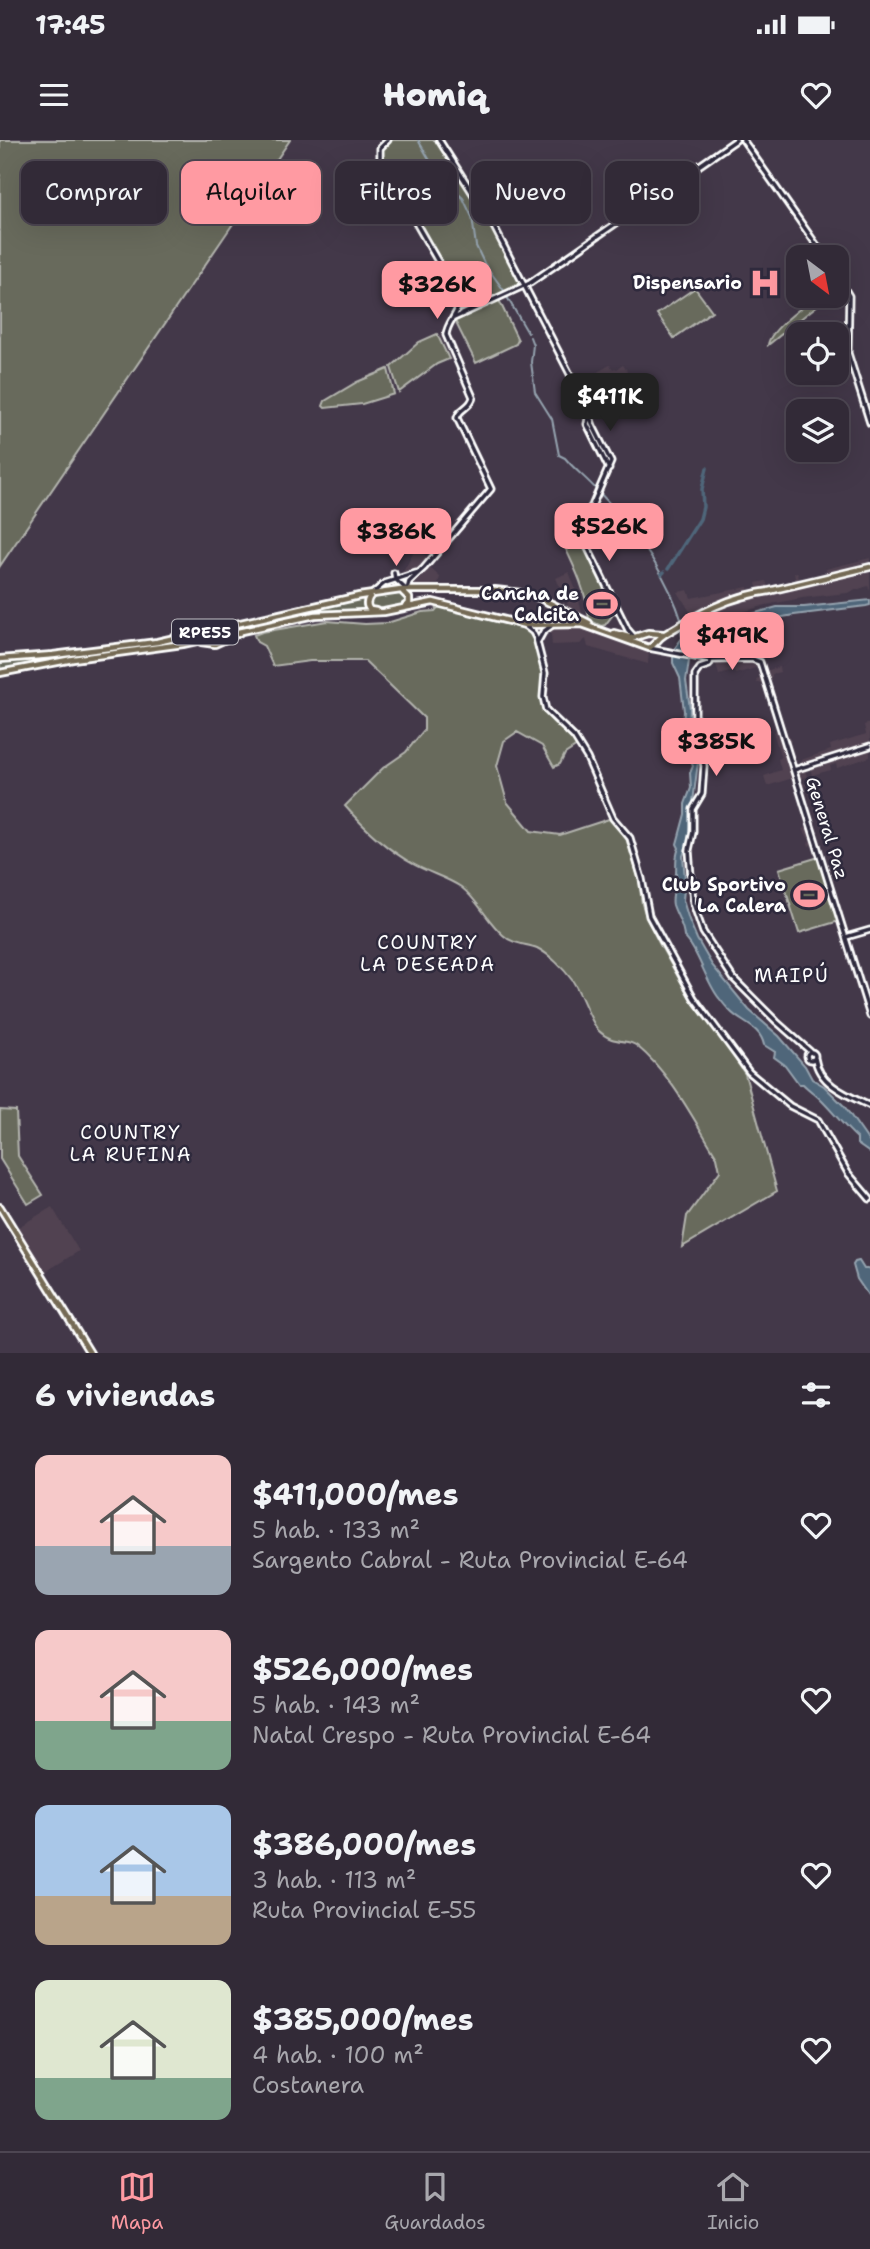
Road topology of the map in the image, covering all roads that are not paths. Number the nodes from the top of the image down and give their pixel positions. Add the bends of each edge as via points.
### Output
1 (388, 140) edge
2 (439, 140) edge
3 (736, 140) edge
4 (743, 140) edge
5 (817, 245) edge
6 (525, 285) junction
7 (460, 304) junction
8 (849, 308) edge
9 (466, 312) junction
10 (453, 319) junction
11 (589, 414) junction
12 (869, 419) edge
13 (609, 469) junction
14 (870, 567) edge
15 (421, 570) junction
16 (394, 573) dead end
17 (397, 580) junction
18 (408, 590) junction
19 (396, 591) junction
20 (371, 594) junction
21 (410, 597) junction
22 (401, 609) junction
23 (384, 612) junction
24 (579, 621) junction
25 (522, 624) junction
26 (553, 625) junction
27 (667, 633) junction
28 (649, 634) junction
29 (635, 638) junction
30 (657, 641) junction
31 (537, 643) junction
32 (646, 648) junction
33 (666, 651) junction
34 (0, 659) edge
35 (711, 660) junction
36 (0, 673) edge
37 (870, 746) edge
38 (794, 770) junction
39 (870, 930) edge
40 (846, 937) junction
41 (870, 1016) edge
42 (806, 1049) junction
43 (812, 1053) junction
44 (807, 1055) junction
45 (814, 1060) junction
46 (870, 1106) edge
47 (870, 1199) edge
48 (0, 1207) edge
49 (90, 1353) edge

1 - 7 street via 379,152 381,162
2 - 6 street
3 - 6 street
4 - 5 street
6 - 9 street
6 - 11 street
7 - 9 street
7 - 10 street
8 - 12 street via 848,354
9 - 10 street
10 - 15 street via 446,338 473,397 457,418 491,489
11 - 13 street via 611,462
11 - 13 street via 586,422
13 - 29 street via 577,526
14 - 27 main road via 729,600
15 - 17 street
15 - 18 street via 409,582
16 - 17 street
17 - 18 street
17 - 20 street
18 - 19 main road, RPE55
18 - 21 main road
18 - 24 main road, RPE55 via 521,593 540,598
19 - 20 main road, RPE55
19 - 21 main road
20 - 23 main road via 368,608
20 - 34 main road, RPE55 via 165,640
21 - 22 main road
22 - 23 main road, RPE55
22 - 25 main road, RPE55 via 442,603
23 - 36 main road, RPE55 via 333,613 162,648
24 - 26 main road, RPE55
24 - 29 main road, RPE55
24 - 32 main road, RPE55
25 - 26 main road, RPE55
25 - 31 street via 533,632
26 - 31 street
27 - 28 main road
27 - 30 main road
28 - 29 main road
28 - 30 main road
28 - 32 main road via 642,641
30 - 32 main road
30 - 33 street
31 - 47 street via 545,673 542,697 546,710 574,737 613,818 631,841 649,916 694,998 748,1072 790,1106 818,1120 848,1173
32 - 33 street
33 - 35 street
35 - 38 street, General Paz via 758,660
35 - 42 street via 695,675 695,719 704,765 702,794 693,809 693,903 703,932 733,978
37 - 38 street
38 - 40 street, General Paz
39 - 40 street
40 - 41 street, General Paz
42 - 43 street
42 - 44 street
43 - 44 street
43 - 45 street
44 - 45 street
45 - 46 street via 833,1086
48 - 49 main road

